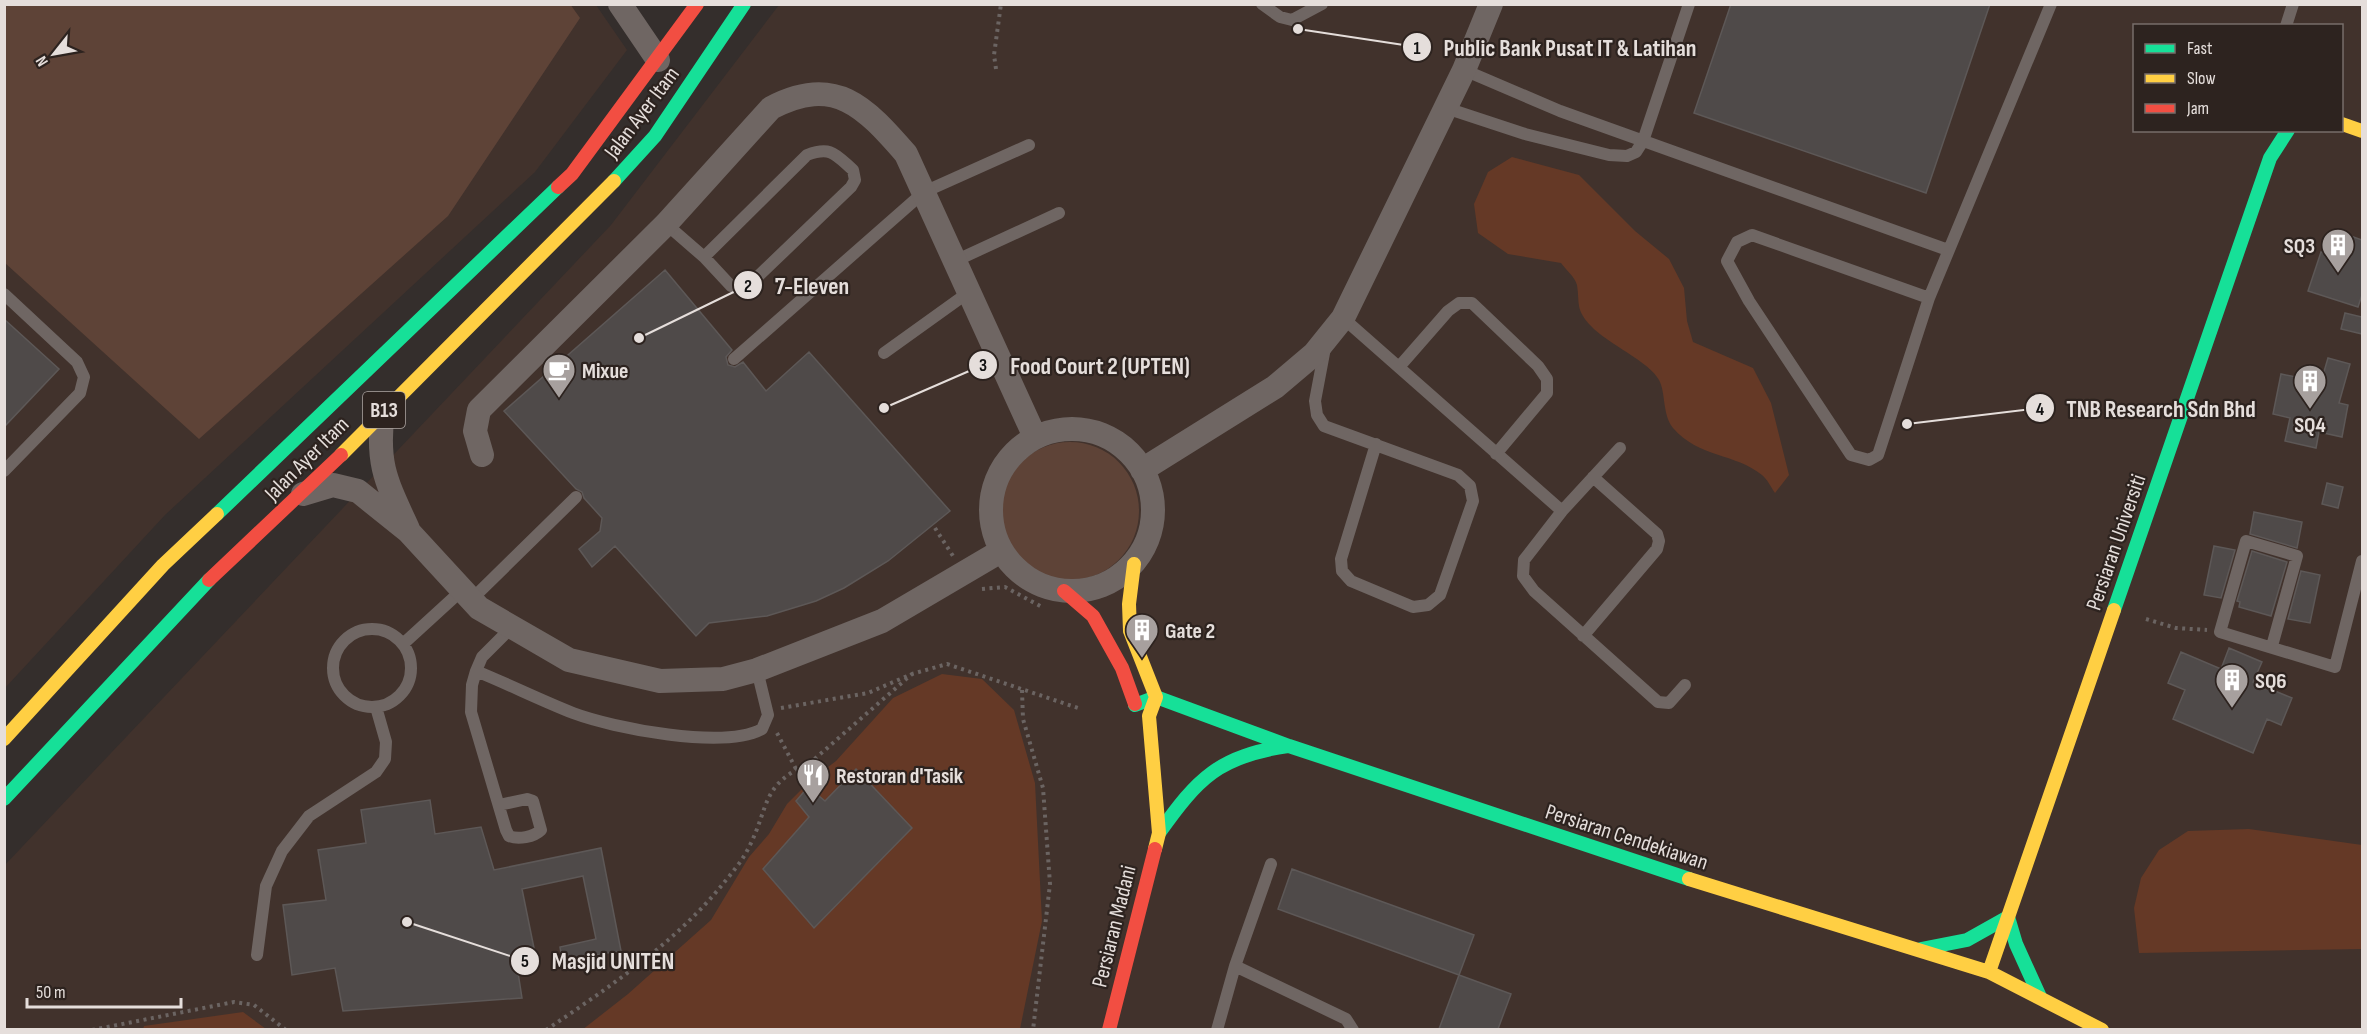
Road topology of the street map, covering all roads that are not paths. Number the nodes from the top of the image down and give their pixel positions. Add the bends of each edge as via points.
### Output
1 (620, 4) edge
2 (697, 4) edge
3 (744, 4) edge
4 (1262, 4) edge
5 (1322, 4) edge
6 (1491, 4) edge
7 (1689, 4) edge
8 (2051, 4) edge
9 (2293, 4) edge
10 (2287, 24) edge
11 (658, 60) junction
12 (1464, 70) junction
13 (1446, 108) junction
14 (2343, 124) edge
15 (2362, 131) edge
16 (2287, 132) edge
17 (1643, 141) junction
18 (1029, 145) dead end
19 (924, 192) junction
20 (1059, 213) dead end
21 (666, 224) junction
22 (1948, 250) junction
23 (704, 257) junction
24 (956, 261) junction
25 (969, 292) junction
26 (4, 294) edge
27 (1929, 298) junction
28 (1343, 318) junction
29 (1326, 339) junction
30 (884, 353) dead end
31 (734, 359) dead end
32 (1399, 367) junction
33 (384, 411) junction
34 (1035, 437) junction
35 (1376, 444) junction
36 (1620, 448) dead end
37 (1496, 454) junction
38 (482, 455) dead end
39 (1142, 470) junction
40 (4, 471) edge
41 (1593, 477) junction
42 (301, 495) junction
43 (576, 497) dead end
44 (1562, 511) junction
45 (409, 532) junction
46 (1001, 551) junction
47 (2362, 563) edge
48 (1134, 564) junction
49 (1064, 591) junction
50 (466, 595) junction
51 (512, 627) junction
52 (1583, 636) junction
53 (403, 644) junction
54 (2272, 646) junction
55 (476, 670) junction
56 (757, 670) junction
57 (1685, 685) dead end
58 (1156, 697) junction
59 (1135, 705) junction
60 (376, 707) junction
61 (1149, 717) junction
62 (4, 739) edge
63 (1289, 746) junction
64 (4, 799) edge
65 (499, 805) dead end
66 (1159, 833) junction
67 (1271, 864) dead end
68 (2008, 917) junction
69 (1917, 949) junction
70 (257, 955) dead end
71 (1235, 966) junction
72 (1989, 972) junction
73 (2040, 997) junction
74 (1109, 1029) edge
75 (1217, 1029) edge
76 (1353, 1029) edge
77 (2102, 1029) edge

1 - 11 street
2 - 11 street, Jalan Ayer Itam / B13
3 - 33 street, Jalan Ayer Itam / B13 via 655,136 586,212
4 - 5 lane via 1292,20
6 - 12 street
7 - 17 lane
8 - 22 lane
9 - 10 lane
11 - 62 street, Jalan Ayer Itam / B13 via 572,174 163,565
12 - 13 street
12 - 17 lane
13 - 17 lane via 1525,134 1609,155 1628,156
13 - 28 street
14 - 15 street
16 - 68 street, Persiaran Universiti via 2270,158
17 - 22 lane
18 - 19 lane
19 - 21 street via 906,154 878,122 852,102 817,93 791,97 771,108
19 - 24 street
19 - 31 lane
20 - 24 lane
21 - 23 lane
21 - 38 street via 479,410 475,431
22 - 27 lane
23 - 23 lane via 807,155 822,149 834,153 853,170 855,180 851,188 748,286 731,286
24 - 25 street
25 - 30 lane
25 - 34 street
26 - 40 lane via 77,362 84,377 81,393
27 - 27 lane via 1878,454 1869,460 1851,455 1749,301 1727,261 1737,242 1752,235
28 - 29 street
28 - 32 lane
29 - 35 lane via 1317,415 1324,426
29 - 39 street via 1275,387
32 - 37 lane
32 - 37 lane via 1448,311 1459,303 1472,303 1539,366 1547,379 1547,393
33 - 42 street, Jalan Ayer Itam / B13
33 - 45 street via 379,442 384,477
34 - 39 street via 1061,429 1101,434 1125,448
34 - 46 street via 1011,454 994,486 990,508
35 - 35 lane via 1341,559 1342,571 1352,581 1413,607 1428,606 1440,595 1473,501 1470,486 1458,475
36 - 41 lane
37 - 44 lane
39 - 48 street via 1153,512 1147,541
41 - 44 lane
41 - 52 lane via 1657,534 1659,541 1657,549
42 - 45 street via 333,485 358,491
42 - 64 street, Jalan Ayer Itam / B13 via 190,597
43 - 50 lane
44 - 52 lane via 1524,560 1523,576
45 - 50 street
46 - 49 street via 1034,582
46 - 56 street via 882,621
47 - 54 lane via 2335,667
48 - 49 street via 1108,583
48 - 58 street via 1130,631
49 - 59 street via 1093,616 1122,668
50 - 51 street via 479,608
50 - 53 lane
51 - 55 lane via 482,657
51 - 56 street via 569,660 660,681 723,679
52 - 57 lane via 1658,702 1670,703
53 - 60 lane via 411,666 410,678 398,698
53 - 60 lane via 380,630 367,630 344,642 337,653 335,679 341,691 351,701
54 - 54 lane via 2220,632 2246,541 2297,556
55 - 56 lane via 575,713 666,734 738,738 762,729 767,713
55 - 65 lane via 471,712
58 - 59 street
58 - 61 street
58 - 63 street, Persiaran Cendekiawan
59 - 61 street
60 - 70 lane via 386,742 385,759 376,772 309,816 282,851 266,886
61 - 66 street
63 - 66 street via 1246,754 1215,770 1190,790
63 - 69 street, Persiaran Cendekiawan via 1643,865
66 - 74 street, Persiaran Madani
67 - 71 lane
68 - 69 street via 1967,940
68 - 72 street, Persiaran Universiti
68 - 73 street
69 - 72 street, Persiaran Cendekiawan
71 - 75 lane
71 - 76 lane via 1346,1019
72 - 73 street, Persiaran Cendekiawan
73 - 77 street, Persiaran Cendekiawan

